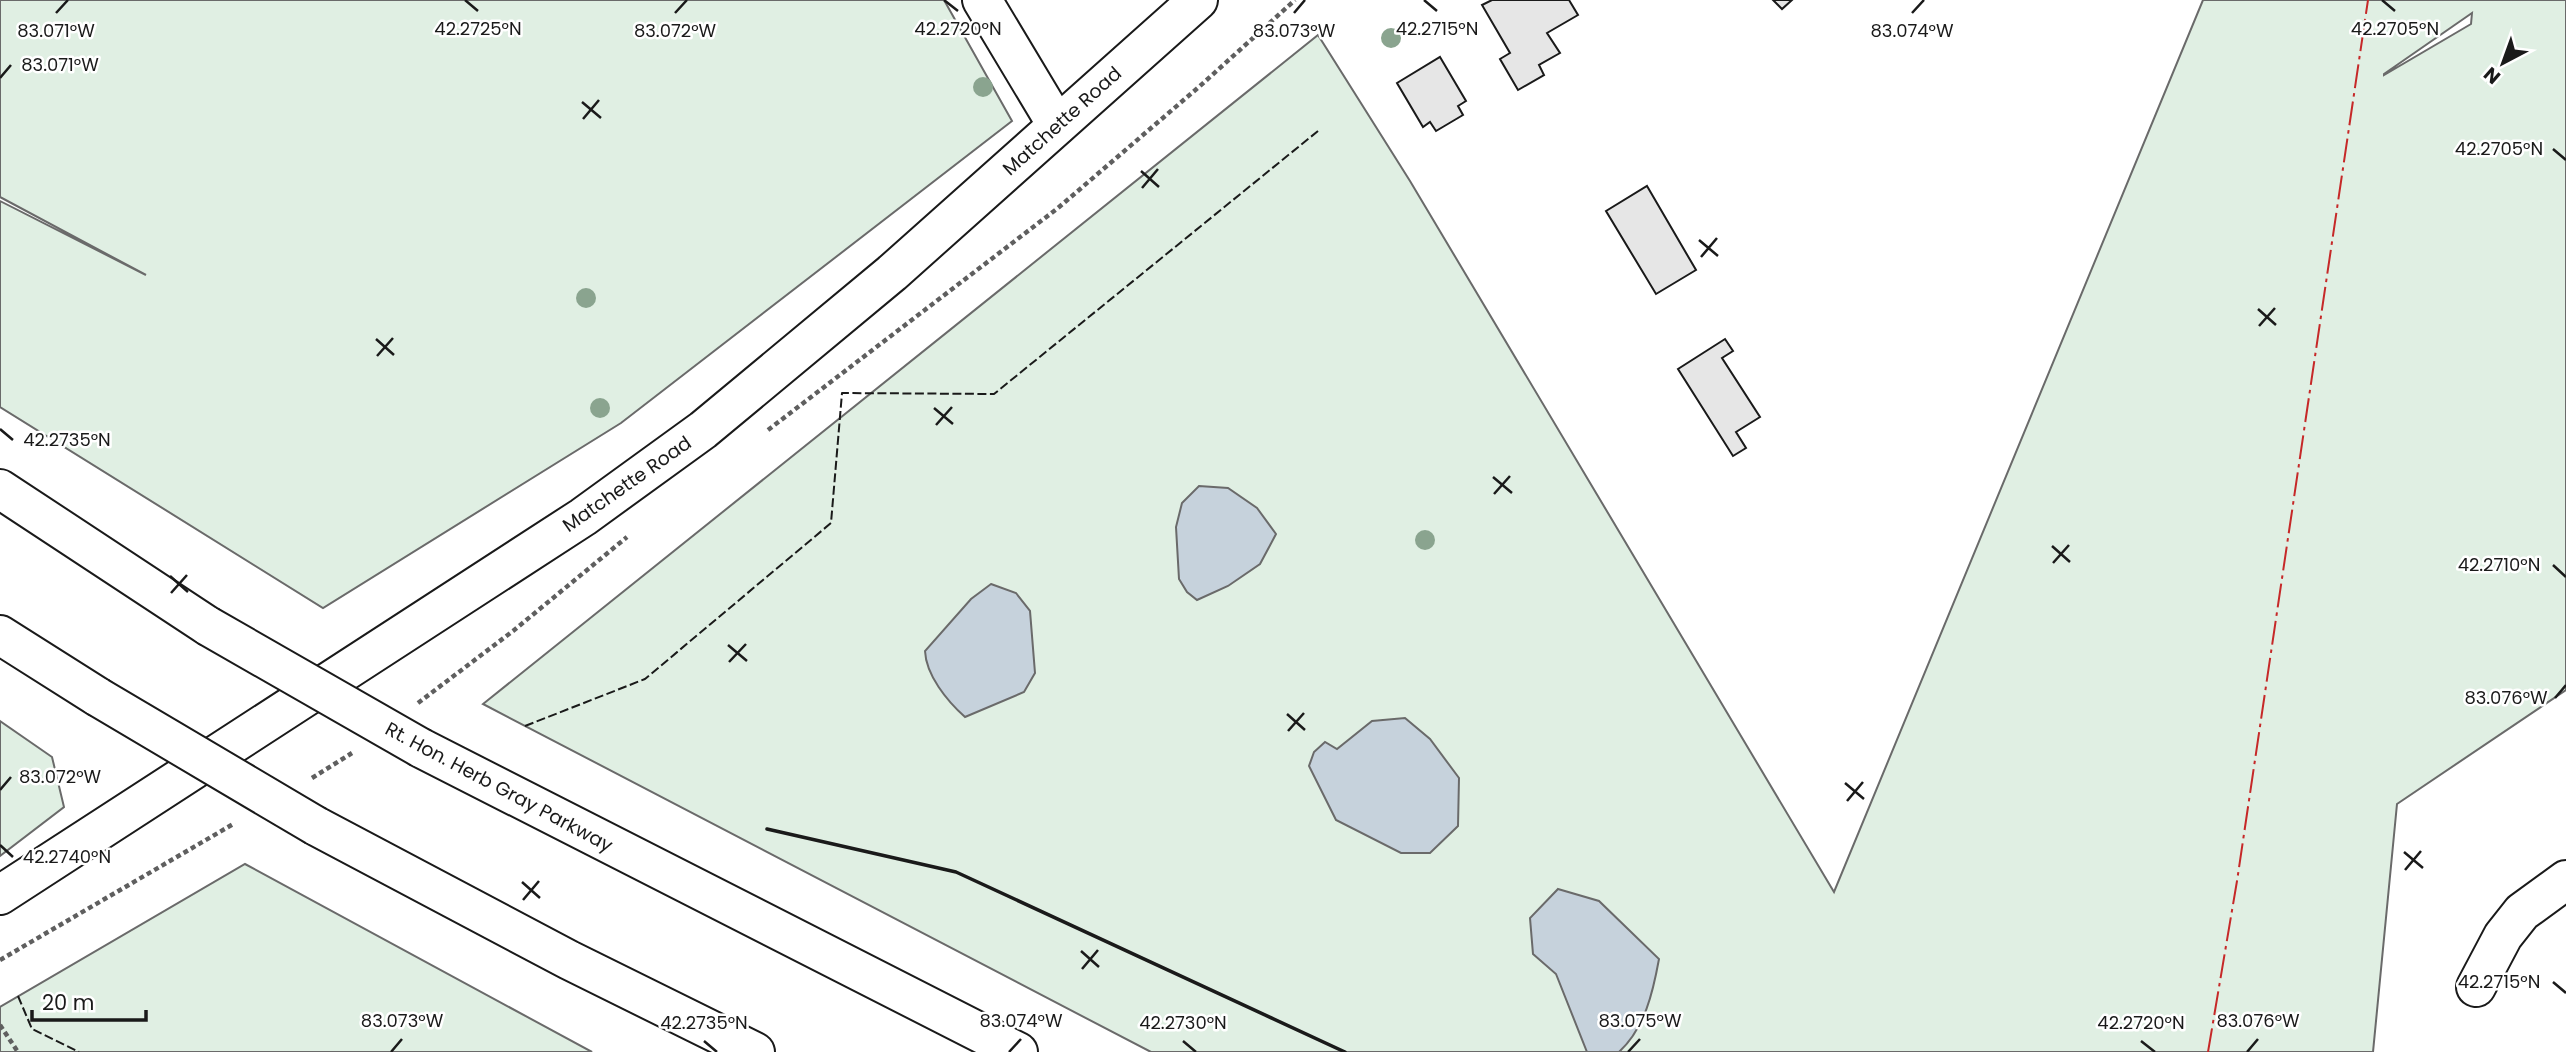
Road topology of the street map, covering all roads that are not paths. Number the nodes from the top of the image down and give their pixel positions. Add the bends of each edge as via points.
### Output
1 (982, 0) edge
2 (1198, 0) edge
3 (1057, 125) junction
4 (0, 489) edge
5 (0, 635) edge
6 (2566, 880) edge
7 (0, 895) edge
8 (2476, 987) dead end
9 (755, 1052) edge
10 (1018, 1052) edge

1 - 3 main road
2 - 3 main road, Matchette Road
3 - 7 main road, Matchette Road via 892,273 703,430 583,517
4 - 10 main road, Rt. Hon. Herb Gray Parkway, bridge via 208,626 421,748
5 - 9 main road, bridge via 316,826
6 - 8 main road via 2522,912 2503,936

